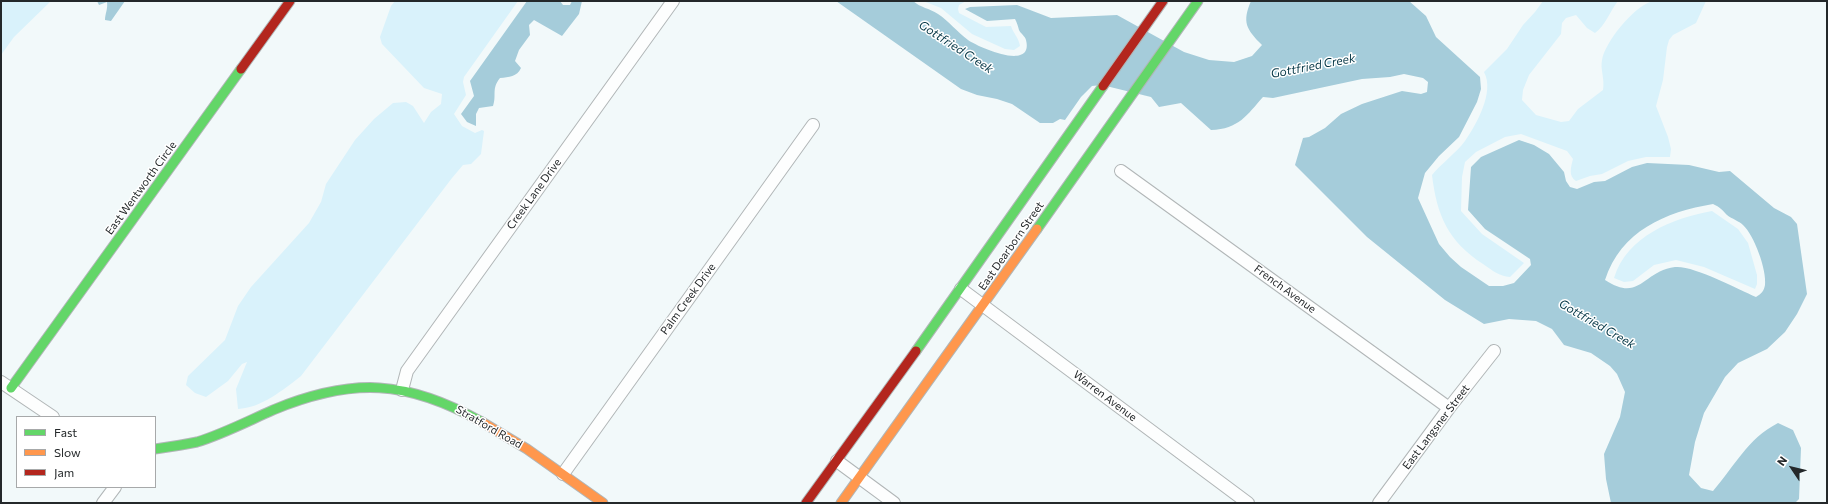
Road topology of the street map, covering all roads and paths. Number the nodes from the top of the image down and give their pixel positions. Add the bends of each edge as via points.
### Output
1 (290, 1) edge
2 (673, 1) edge
3 (1163, 1) edge
4 (1198, 1) edge
5 (813, 125) dead end
6 (1121, 171) dead end
7 (961, 289) junction
8 (983, 305) junction
9 (1494, 351) dead end
10 (6, 385) edge
11 (402, 390) junction
12 (1448, 408) junction
13 (52, 416) edge
14 (156, 449) edge
15 (837, 461) junction
16 (563, 474) junction
17 (859, 478) junction
18 (114, 488) edge
19 (103, 503) edge
20 (603, 503) edge
21 (806, 503) edge
22 (841, 503) edge
23 (894, 503) edge
24 (1248, 503) edge
25 (1379, 503) edge

1 - 10 main road, East Wentworth Circle
2 - 11 street, Creek Lane Drive via 407,371
3 - 7 main road, East Dearborn Street
4 - 8 main road, East Dearborn Street
5 - 16 street, Palm Creek Drive
6 - 12 street, French Avenue
7 - 8 street, Warren Avenue
7 - 15 main road, East Dearborn Street
8 - 17 main road, East Dearborn Street
8 - 24 street, Warren Avenue
9 - 12 street, East Langsner Street
10 - 13 street
11 - 14 main road, Stratford Road via 382,387 327,392 294,402 202,440
11 - 16 main road, Stratford Road via 445,402 465,412
12 - 25 street, East Langsner Street
15 - 17 street
15 - 21 main road, East Dearborn Street
16 - 20 main road, Stratford Road
17 - 22 main road, East Dearborn Street
17 - 23 street
18 - 19 street

